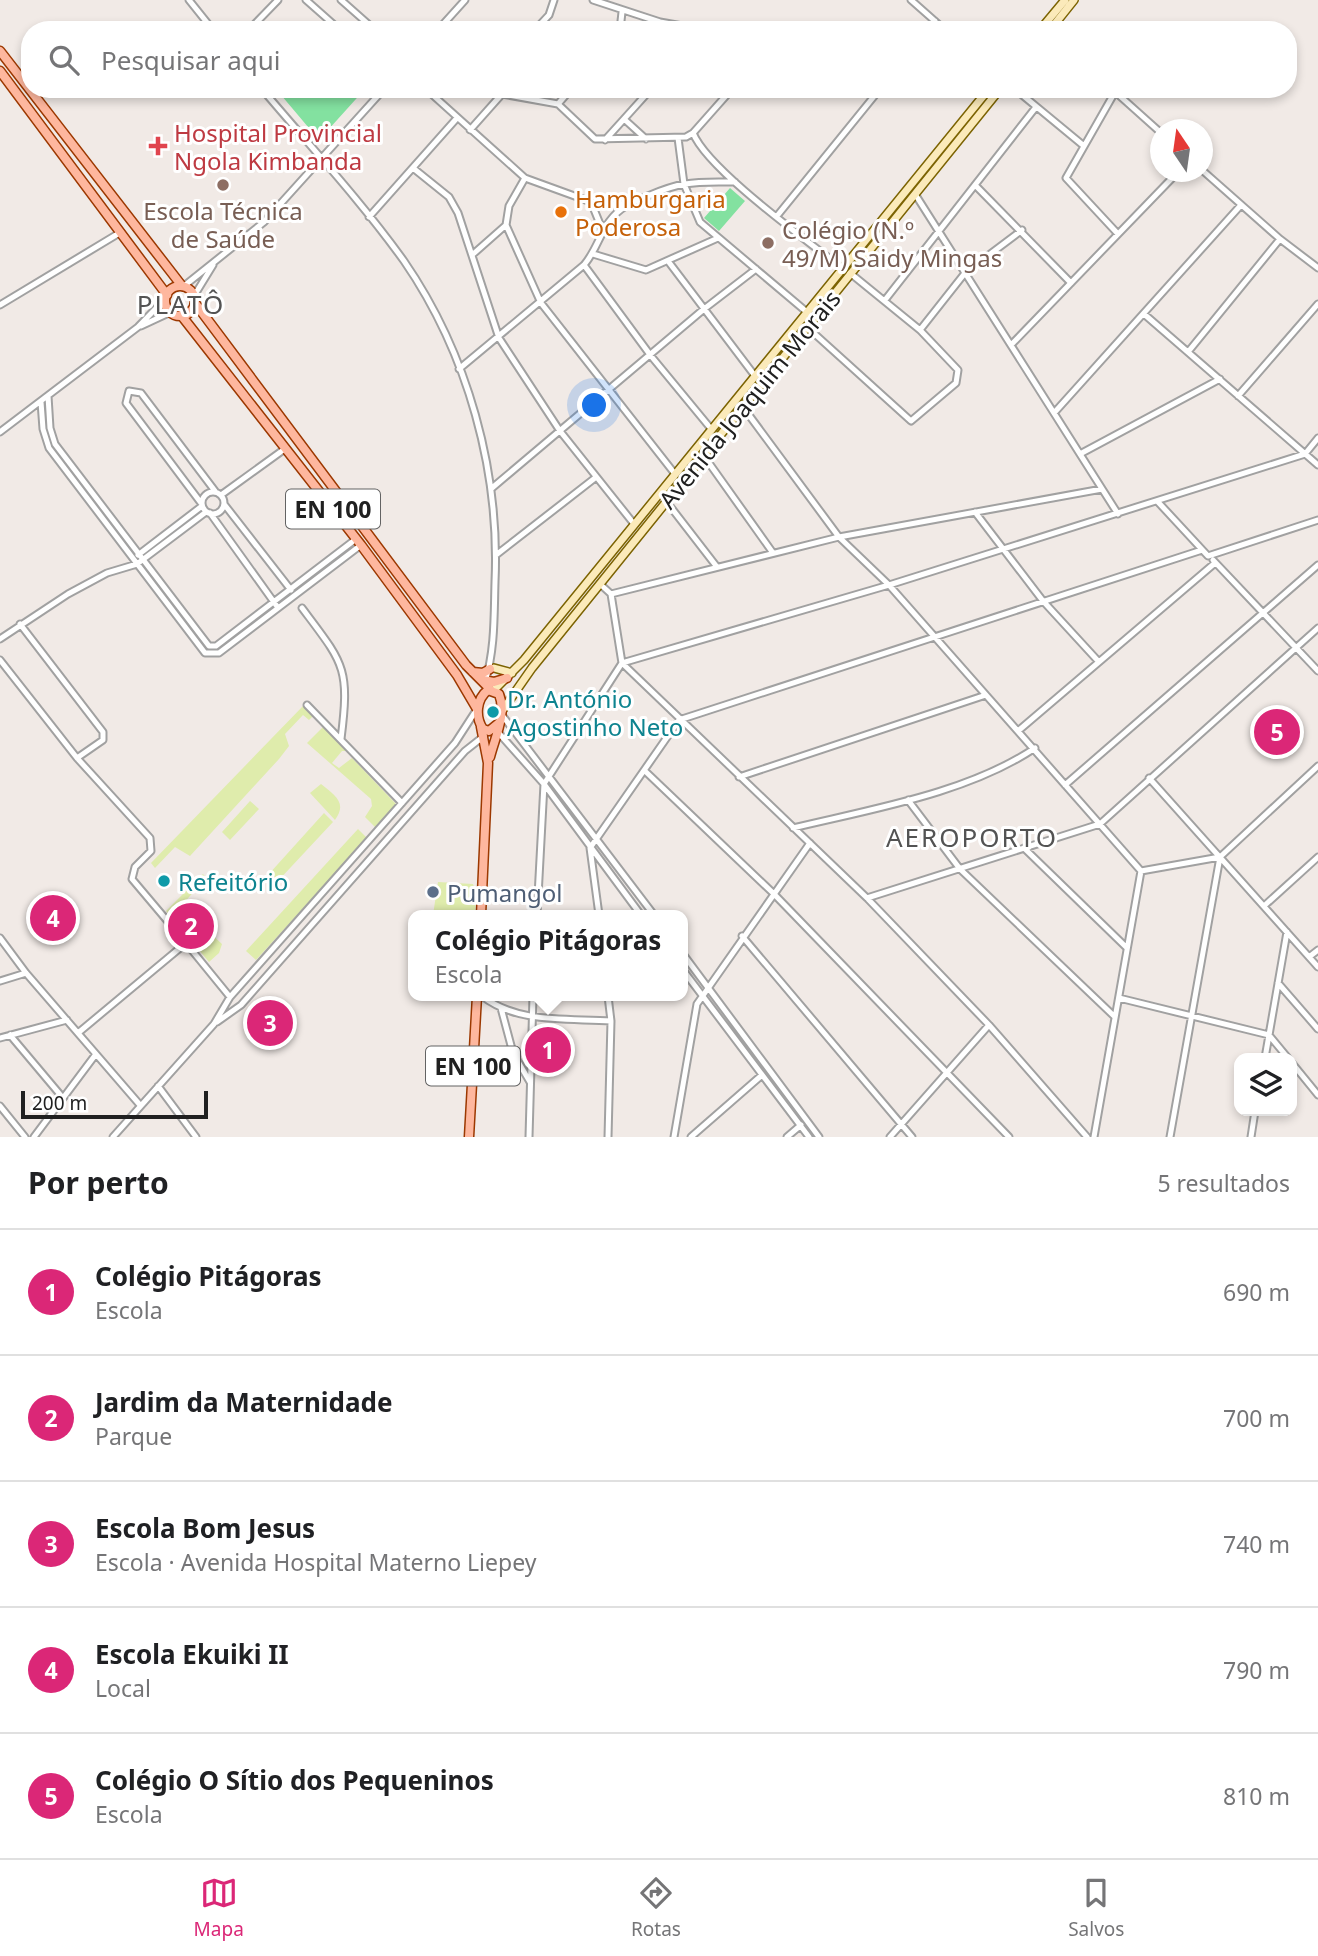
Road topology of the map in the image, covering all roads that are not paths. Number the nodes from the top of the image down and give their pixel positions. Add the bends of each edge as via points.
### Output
1 (190, 0) edge
2 (278, 0) edge
3 (306, 0) edge
4 (341, 0) edge
5 (465, 0) edge
6 (554, 0) edge
7 (593, 0) edge
8 (911, 0) edge
9 (1074, 0) edge
10 (1063, 1) edge
11 (622, 12) junction
12 (206, 21) edge
13 (257, 21) edge
14 (330, 21) edge
15 (365, 21) edge
16 (446, 21) edge
17 (543, 21) edge
18 (621, 21) edge
19 (660, 21) edge
20 (935, 21) edge
21 (1047, 21) edge
22 (1057, 21) edge
23 (0, 51) edge
24 (0, 71) edge
25 (21, 79) edge
26 (36, 98) edge
27 (270, 98) edge
28 (377, 98) edge
29 (435, 98) edge
30 (498, 98) edge
31 (524, 98) edge
32 (563, 98) edge
33 (644, 98) edge
34 (724, 98) edge
35 (873, 98) edge
36 (982, 98) edge
37 (993, 98) edge
38 (1026, 98) edge
39 (1109, 98) edge
40 (1121, 98) edge
41 (558, 104) junction
42 (1036, 107) junction
43 (457, 118) junction
44 (624, 119) junction
45 (1150, 123) edge
46 (470, 130) junction
47 (693, 133) junction
48 (678, 138) junction
49 (646, 139) junction
50 (605, 140) junction
51 (1084, 146) junction
52 (321, 159) junction
53 (413, 168) junction
54 (525, 178) junction
55 (1213, 180) edge
56 (734, 182) junction
57 (1168, 182) edge
58 (684, 184) junction
59 (975, 185) junction
60 (915, 194) junction
61 (113, 199) junction
62 (591, 202) junction
63 (1241, 205) junction
64 (626, 206) junction
65 (102, 208) junction
66 (777, 216) junction
67 (369, 217) junction
68 (506, 225) junction
69 (602, 229) junction
70 (1022, 230) junction
71 (938, 231) junction
72 (121, 232) junction
73 (1118, 234) junction
74 (718, 238) junction
75 (1280, 240) junction
76 (593, 254) junction
77 (472, 255) junction
78 (668, 261) junction
79 (215, 263) junction
80 (584, 265) junction
81 (1318, 268) edge
82 (756, 270) junction
83 (847, 271) junction
84 (965, 273) junction
85 (1071, 283) junction
86 (183, 286) junction
87 (166, 297) junction
88 (195, 299) junction
89 (885, 300) junction
90 (541, 303) junction
91 (1318, 304) edge
92 (0, 305) edge
93 (704, 310) junction
94 (171, 312) junction
95 (808, 313) junction
96 (1144, 314) junction
97 (181, 315) junction
98 (138, 327) junction
99 (807, 327) junction
100 (920, 330) junction
101 (499, 338) junction
102 (1011, 345) junction
103 (1188, 352) junction
104 (651, 356) junction
105 (459, 369) junction
106 (755, 376) junction
107 (1220, 379) junction
108 (610, 390) junction
109 (48, 396) junction
110 (1238, 396) junction
111 (41, 401) junction
112 (743, 407) junction
113 (1054, 413) junction
114 (712, 430) junction
115 (560, 431) junction
116 (0, 432) edge
117 (1318, 438) edge
118 (286, 448) junction
119 (1080, 454) junction
120 (1305, 454) junction
121 (704, 456) junction
122 (1318, 465) edge
123 (675, 474) junction
124 (595, 478) junction
125 (492, 488) junction
126 (1102, 489) junction
127 (215, 491) junction
128 (221, 495) junction
129 (666, 501) junction
130 (1158, 502) junction
131 (202, 504) junction
132 (224, 504) junction
133 (975, 512) junction
134 (208, 513) junction
135 (1118, 514) junction
136 (1318, 520) edge
137 (634, 524) junction
138 (839, 537) junction
139 (359, 542) junction
140 (1002, 550) junction
141 (1202, 550) junction
142 (773, 553) junction
143 (496, 555) junction
144 (1208, 556) junction
145 (141, 557) junction
146 (1215, 562) junction
147 (133, 563) junction
148 (1318, 565) edge
149 (717, 567) junction
150 (600, 584) junction
151 (889, 585) junction
152 (290, 589) junction
153 (611, 594) junction
154 (295, 595) junction
155 (1043, 601) junction
156 (274, 602) junction
157 (278, 608) junction
158 (302, 608) dead end
159 (1262, 612) junction
160 (20, 624) junction
161 (1318, 628) edge
162 (934, 636) junction
163 (0, 639) edge
164 (212, 647) junction
165 (1297, 648) junction
166 (212, 654) junction
167 (0, 660) edge
168 (1099, 662) junction
169 (622, 663) junction
170 (492, 669) junction
171 (1318, 671) edge
172 (510, 675) junction
173 (486, 683) junction
174 (986, 695) junction
175 (307, 705) dead end
176 (477, 709) junction
177 (679, 720) junction
178 (498, 723) junction
179 (1018, 731) junction
180 (482, 732) junction
181 (341, 739) junction
182 (1035, 748) junction
183 (77, 758) junction
184 (488, 763) junction
185 (1318, 766) edge
186 (645, 771) junction
187 (549, 777) junction
188 (739, 777) junction
189 (1149, 778) junction
190 (544, 784) junction
191 (1065, 785) junction
192 (908, 800) junction
193 (402, 803) junction
194 (1100, 824) junction
195 (793, 828) junction
196 (373, 836) junction
197 (597, 840) junction
198 (810, 843) junction
199 (382, 845) junction
200 (590, 848) junction
201 (1024, 848) junction
202 (1220, 857) junction
203 (1318, 857) edge
204 (960, 869) junction
205 (1141, 872) junction
206 (773, 893) junction
207 (867, 898) junction
208 (1264, 906) junction
209 (481, 910) edge
210 (537, 910) edge
211 (597, 910) edge
212 (637, 910) edge
213 (649, 910) edge
214 (1287, 932) junction
215 (742, 936) junction
216 (0, 938) edge
217 (187, 943) junction
218 (1128, 949) junction
219 (1318, 950) edge
220 (1310, 957) junction
221 (688, 961) edge
222 (1318, 967) edge
223 (26, 973) junction
224 (688, 977) edge
225 (0, 981) edge
226 (1278, 984) junction
227 (707, 987) junction
228 (702, 996) junction
229 (230, 997) junction
230 (1119, 998) junction
231 (480, 1001) edge
232 (488, 1001) edge
233 (533, 1001) edge
234 (609, 1001) edge
235 (500, 1008) junction
236 (1192, 1016) junction
237 (532, 1017) junction
238 (1115, 1017) junction
239 (67, 1020) junction
240 (611, 1021) junction
241 (214, 1024) junction
242 (989, 1025) junction
243 (1318, 1029) edge
244 (78, 1033) junction
245 (10, 1035) junction
246 (1269, 1035) junction
247 (0, 1038) edge
248 (1266, 1053) edge
249 (1284, 1053) edge
250 (96, 1054) junction
251 (1297, 1069) edge
252 (947, 1073) junction
253 (762, 1075) junction
254 (530, 1082) junction
255 (158, 1086) junction
256 (1318, 1095) edge
257 (63, 1098) junction
258 (140, 1105) junction
259 (0, 1106) edge
260 (1254, 1116) edge
261 (801, 1125) junction
262 (900, 1125) junction
263 (25, 1137) edge
264 (34, 1137) edge
265 (113, 1137) edge
266 (196, 1137) edge
267 (470, 1137) edge
268 (529, 1137) edge
269 (608, 1137) edge
270 (674, 1137) edge
271 (691, 1137) edge
272 (787, 1137) edge
273 (809, 1137) edge
274 (820, 1137) edge
275 (890, 1137) edge
276 (912, 1137) edge
277 (1009, 1137) edge
278 (1087, 1137) edge
279 (1094, 1137) edge
280 (1170, 1137) edge
281 (1251, 1137) edge

1 - 12 street
2 - 13 street
3 - 14 street
4 - 15 street
5 - 16 street
6 - 17 street
7 - 11 street
8 - 20 street
9 - 22 street
10 - 21 street
11 - 18 street
11 - 19 street
23 - 25 main road, EN 100
24 - 65 main road
26 - 61 main road, EN 100
27 - 52 street
28 - 52 street
29 - 43 street
30 - 46 street
31 - 41 street
32 - 41 street
33 - 44 street
34 - 47 street
35 - 66 street
36 - 83 street, Avenida Joaquim Morais
37 - 60 street, Avenida Joaquim Morais
38 - 42 street
39 - 51 street
40 - 45 street
41 - 50 street via 589,135
42 - 51 street
42 - 59 street
43 - 46 street
43 - 53 street
44 - 49 street
44 - 50 street
46 - 54 street
47 - 48 street
47 - 56 street via 697,144
48 - 49 street
48 - 58 street
49 - 50 street
51 - 73 street via 1066,181
52 - 67 street
52 - 79 street via 264,222
53 - 67 street
53 - 77 street via 449,197
54 - 62 street
54 - 68 street via 509,206
55 - 63 street
56 - 58 street
56 - 66 street
57 - 73 street
58 - 64 street
58 - 74 street via 700,222
59 - 70 street
59 - 71 street
60 - 71 street
60 - 83 street, Avenida Joaquim Morais
61 - 65 main road
61 - 86 main road, EN 100
62 - 64 street
62 - 69 street
63 - 75 street
63 - 96 street
64 - 69 street
65 - 72 main road
66 - 83 street
67 - 105 street via 405,263
68 - 77 street
68 - 90 street
69 - 76 street
70 - 84 street
70 - 85 street
71 - 84 street
71 - 89 street
72 - 87 main road
72 - 92 street
73 - 85 street
74 - 78 street
74 - 82 street
75 - 81 street
75 - 103 street
76 - 78 street via 646,270
76 - 80 street
77 - 101 street
78 - 93 street
79 - 86 street
79 - 88 street
80 - 90 street
80 - 104 street
82 - 93 street
82 - 95 street
83 - 89 street
83 - 95 street, Avenida Joaquim Morais
83 - 99 street, Avenida Joaquim Morais
84 - 100 street
84 - 102 street
85 - 102 street
86 - 87 main road via 171,289
86 - 88 main road, EN 100
87 - 94 main road
87 - 98 street
88 - 97 main road via 192,310
88 - 173 main road, EN 100 via 206,322
89 - 100 street
90 - 101 street
90 - 108 street
91 - 110 street
93 - 104 street
93 - 106 street
94 - 97 main road
94 - 98 street
95 - 106 street, Avenida Joaquim Morais
96 - 103 street
96 - 113 street
97 - 118 main road, EN 100
98 - 109 street
99 - 100 street via 911,421 958,377 958,370
99 - 112 street, Avenida Joaquim Morais
101 - 105 street
101 - 115 street
102 - 113 street
103 - 107 street
104 - 108 street
104 - 114 street
105 - 125 street via 483,442
106 - 114 street, Avenida Joaquim Morais
107 - 110 street
107 - 119 street
108 - 115 street
108 - 123 street
109 - 111 street
109 - 145 street via 55,444
110 - 120 street
111 - 116 street
111 - 147 street via 49,448
112 - 121 street, Avenida Joaquim Morais
112 - 138 street
113 - 119 street
114 - 123 street, Avenida Joaquim Morais
115 - 124 street
115 - 125 street
117 - 120 street
118 - 128 street
118 - 139 main road, EN 100
119 - 126 street
120 - 122 street
120 - 130 street
121 - 129 street, Avenida Joaquim Morais
121 - 142 street
123 - 137 street, Avenida Joaquim Morais
124 - 137 street
124 - 143 street
125 - 143 street
126 - 133 street
126 - 135 street
127 - 128 street
127 - 131 street via 207,493
127 - 131 street via 141,393 129,391 126,403
128 - 132 street
129 - 149 street
129 - 150 street, Avenida Joaquim Morais
130 - 135 street
130 - 141 street
131 - 134 street
131 - 145 street
132 - 134 street via 218,513
132 - 152 street
133 - 138 street
133 - 140 street
134 - 145 street
134 - 156 street
135 - 140 street
136 - 144 street
137 - 172 street, Avenida Joaquim Morais
138 - 142 street
138 - 151 street
139 - 152 street
139 - 154 street
139 - 176 main road, EN 100
140 - 151 street
140 - 155 street
141 - 144 street
141 - 155 street
142 - 149 street
143 - 170 street
144 - 146 street
145 - 147 street
145 - 164 street
146 - 159 street
146 - 168 street
147 - 160 street via 68,594
147 - 166 street via 200,649
148 - 159 street
149 - 153 street
150 - 153 street
150 - 178 street, Avenida Joaquim Morais via 517,688
151 - 162 street
151 - 169 street
152 - 154 street
152 - 156 street
153 - 169 street
154 - 157 street
155 - 162 street
155 - 168 street
156 - 157 street
156 - 164 street
157 - 166 street
158 - 181 street via 342,666
159 - 165 street
159 - 191 street
160 - 163 street
160 - 183 street via 103,732 103,740
161 - 165 street
162 - 174 street
162 - 177 street
164 - 166 street
165 - 171 street
165 - 189 street
167 - 183 street
168 - 179 street
169 - 177 street
169 - 187 street
170 - 172 street
170 - 173 street
170 - 173 main road via 483,673
172 - 173 main road
173 - 176 main road
173 - 178 main road, EN 100 via 501,697
174 - 179 street
174 - 188 street
175 - 181 street
176 - 180 main road, EN 100
176 - 193 street via 465,731
177 - 186 street
177 - 188 street
178 - 180 main road
178 - 184 main road, EN 100
178 - 187 street
178 - 190 street
179 - 182 street
180 - 184 main road, EN 100
180 - 199 street
181 - 193 street
182 - 191 street
182 - 192 street via 1010,765
183 - 217 street via 150,838 151,851 135,867 132,879
184 - 209 main road, EN 100
185 - 202 street
186 - 197 street
186 - 206 street
187 - 190 street
187 - 197 street
188 - 195 street
189 - 194 street
189 - 202 street
190 - 200 street
190 - 210 street
191 - 194 street
192 - 195 street
192 - 204 street
193 - 196 street
194 - 201 street
194 - 205 street
195 - 198 street
196 - 199 street
196 - 229 street
197 - 200 street
197 - 213 street
198 - 206 street
198 - 207 street
199 - 241 street via 241,1005
200 - 211 street
200 - 212 street
201 - 204 street
201 - 218 street
202 - 205 street
202 - 208 street
202 - 236 street
203 - 208 street
204 - 207 street
204 - 238 street
205 - 218 street
206 - 215 street
206 - 252 street
207 - 242 street
208 - 214 street
214 - 220 street
214 - 226 street
215 - 227 street
215 - 262 street
216 - 223 street
217 - 229 street
217 - 244 street
218 - 230 street
219 - 220 street
220 - 222 street
221 - 227 street
223 - 225 street
223 - 239 street
224 - 228 street
226 - 243 street
226 - 246 street
227 - 228 street
227 - 274 street
228 - 253 street
228 - 270 street
229 - 241 street
230 - 236 street
230 - 238 street
231 - 267 main road, EN 100
232 - 235 street
233 - 237 street
234 - 240 street
235 - 237 street
235 - 254 street via 513,1053
236 - 246 street
236 - 280 street
237 - 240 street
237 - 254 street
238 - 279 street
239 - 244 street
239 - 245 street
240 - 269 street
241 - 255 street
242 - 252 street
242 - 278 street
244 - 250 street
245 - 247 street
245 - 257 street
246 - 248 street
246 - 249 street
250 - 257 street
250 - 258 street
251 - 256 street
252 - 262 street
252 - 277 street
253 - 261 street
253 - 271 street
254 - 268 street
255 - 258 street
255 - 266 street
257 - 264 street
258 - 265 street
259 - 263 street
260 - 281 street
261 - 272 street
261 - 273 street
262 - 275 street
262 - 276 street

